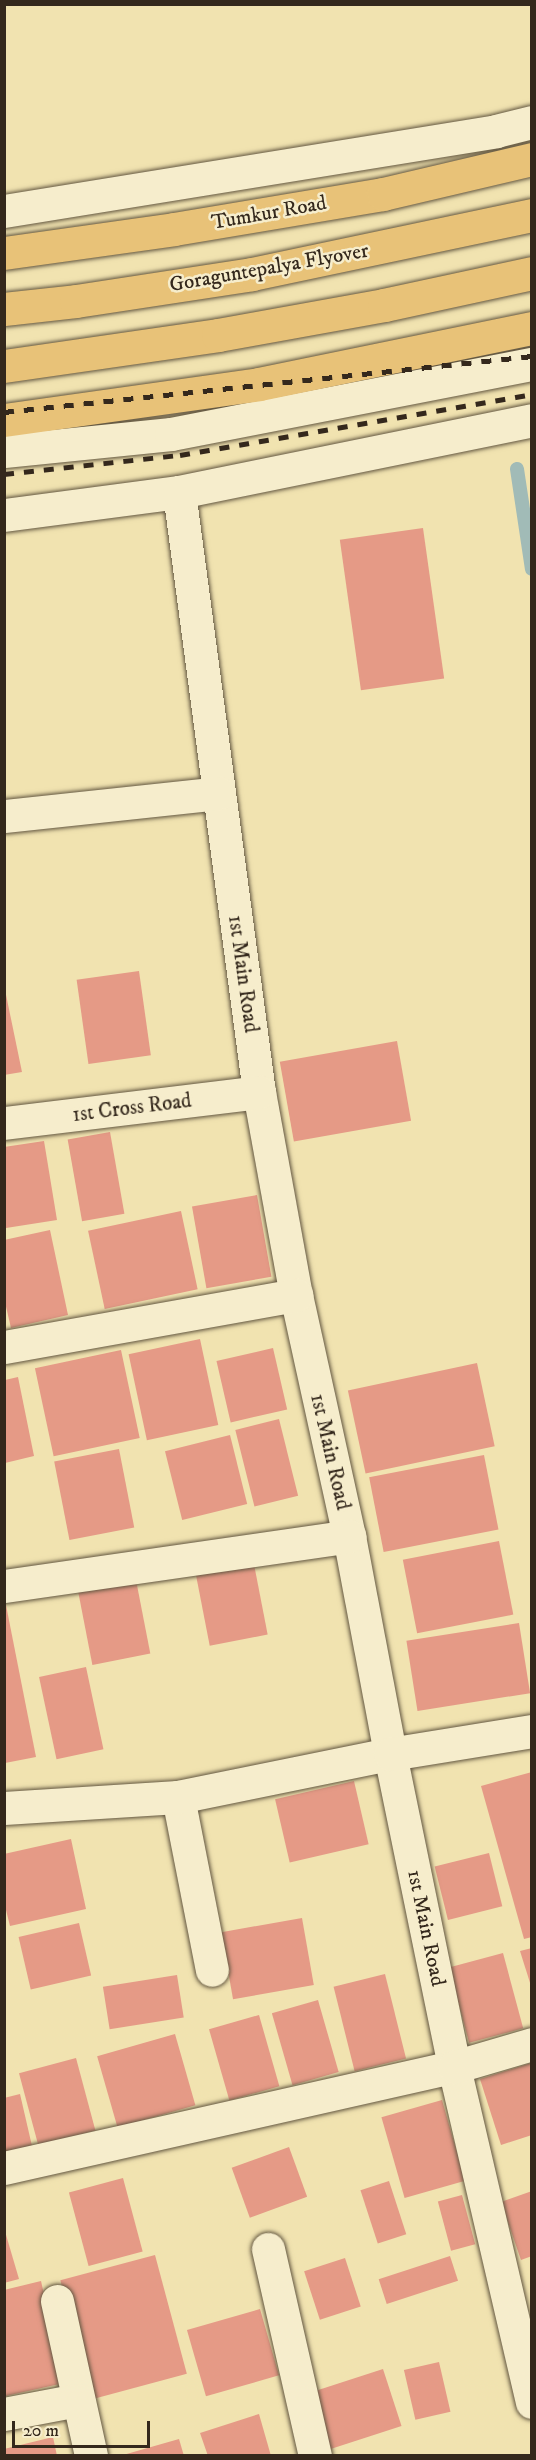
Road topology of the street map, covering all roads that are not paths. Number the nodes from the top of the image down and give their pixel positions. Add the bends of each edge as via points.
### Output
1 (531, 122) edge
2 (531, 159) edge
3 (4, 211) edge
4 (531, 215) edge
5 (4, 253) edge
6 (531, 273) edge
7 (4, 309) edge
8 (531, 328) edge
9 (531, 364) edge
10 (4, 366) edge
11 (4, 420) edge
12 (531, 420) edge
13 (4, 451) edge
14 (178, 492) junction
15 (4, 515) edge
16 (219, 793) junction
17 (4, 816) edge
18 (258, 1092) junction
19 (4, 1124) edge
20 (296, 1295) junction
21 (4, 1347) edge
22 (349, 1536) junction
23 (4, 1586) edge
24 (531, 1731) edge
25 (390, 1754) junction
26 (178, 1797) junction
27 (4, 1808) edge
28 (212, 1970) dead end
29 (531, 2044) edge
30 (454, 2067) junction
31 (4, 2168) edge
32 (268, 2249) dead end
33 (57, 2301) dead end
34 (78, 2400) junction
35 (531, 2402) edge
36 (4, 2414) edge
37 (91, 2456) edge
38 (315, 2456) edge

1 - 3 street via 496,131
2 - 5 highway, Tumkur Road via 383,194
4 - 7 highway, Goraguntepalya Flyover via 252,274
6 - 10 highway via 229,333
8 - 11 highway via 259,384
9 - 13 street via 171,434
12 - 14 street
14 - 15 street
14 - 16 street, 1st Main Road
16 - 17 street
16 - 18 street, 1st Main Road
18 - 19 street, 1st Cross Road
18 - 20 street, 1st Main Road
20 - 21 street
20 - 22 street, 1st Main Road
22 - 23 street
22 - 25 street, 1st Main Road
24 - 25 street
25 - 26 street
25 - 30 street, 1st Main Road
26 - 27 street
26 - 28 street
29 - 30 street
30 - 31 street
30 - 35 street, 1st Main Road
32 - 38 street
33 - 34 street
34 - 36 street
34 - 37 street

